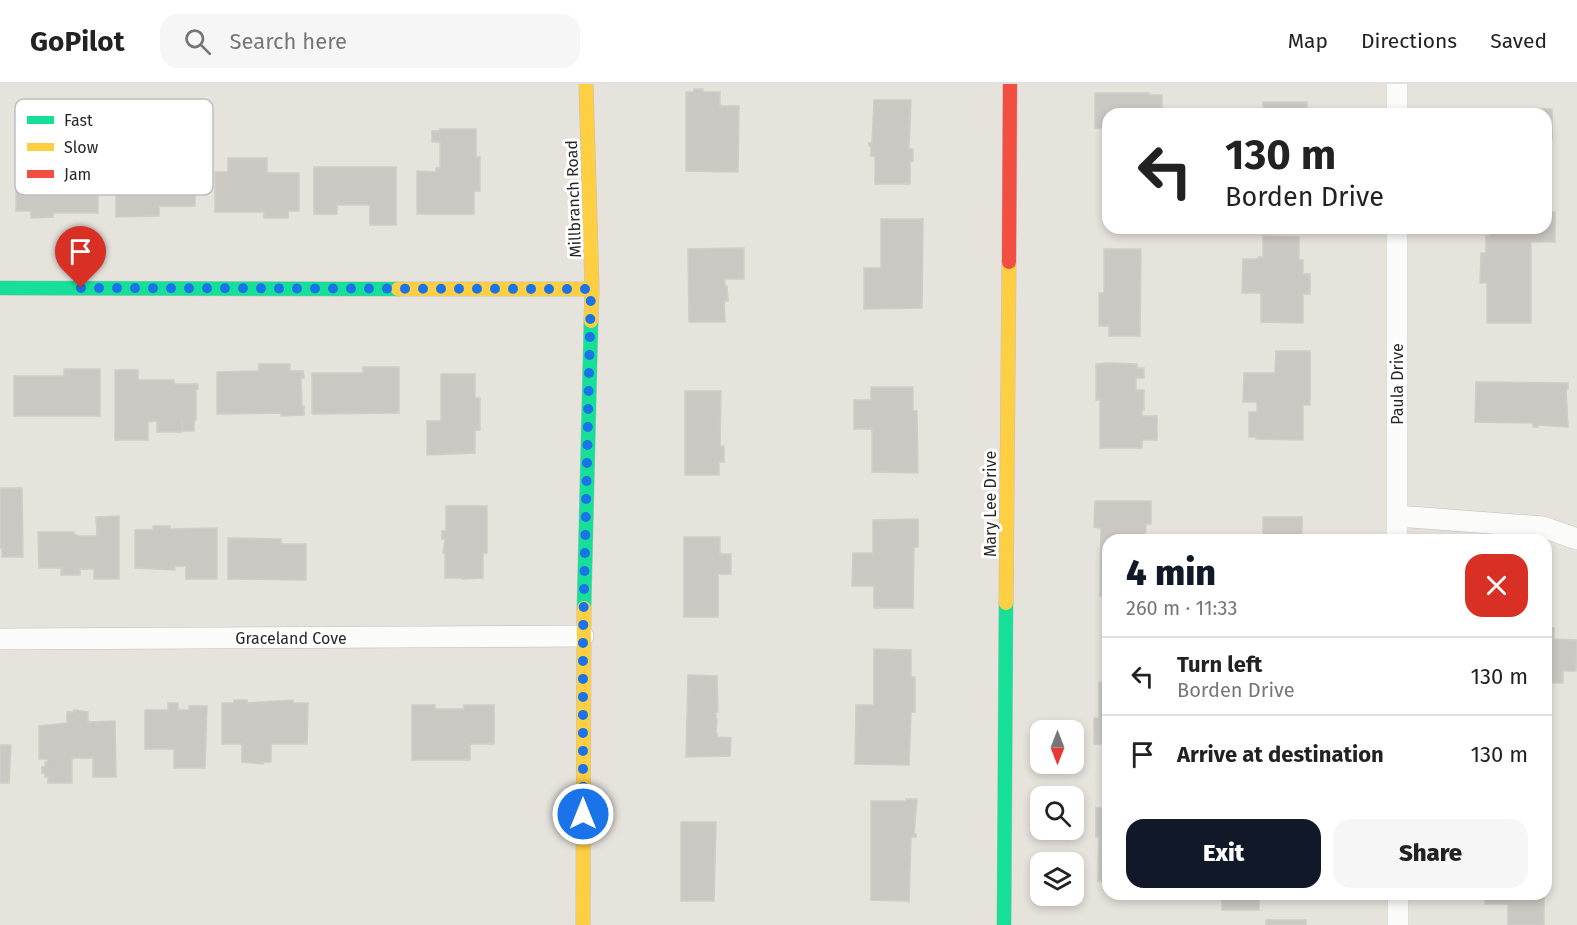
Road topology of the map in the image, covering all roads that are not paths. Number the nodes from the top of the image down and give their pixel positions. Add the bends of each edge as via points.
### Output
1 (586, 84) edge
2 (1010, 84) edge
3 (1397, 84) edge
4 (1397, 108) edge
5 (1397, 234) edge
6 (0, 288) edge
7 (591, 289) junction
8 (1397, 516) junction
9 (1397, 534) edge
10 (1577, 539) edge
11 (583, 636) junction
12 (0, 639) edge
13 (1398, 900) edge
14 (583, 925) edge
15 (1004, 925) edge
16 (1398, 925) edge

1 - 7 street, Millbranch Road
2 - 15 street, Mary Lee Drive
3 - 4 street
5 - 8 street, Paula Drive
6 - 7 street
7 - 11 street, Millbranch Road
8 - 9 street, Paula Drive
8 - 10 street via 1543,527
11 - 12 street, Graceland Cove
11 - 14 street, Millbranch Road
13 - 16 street

